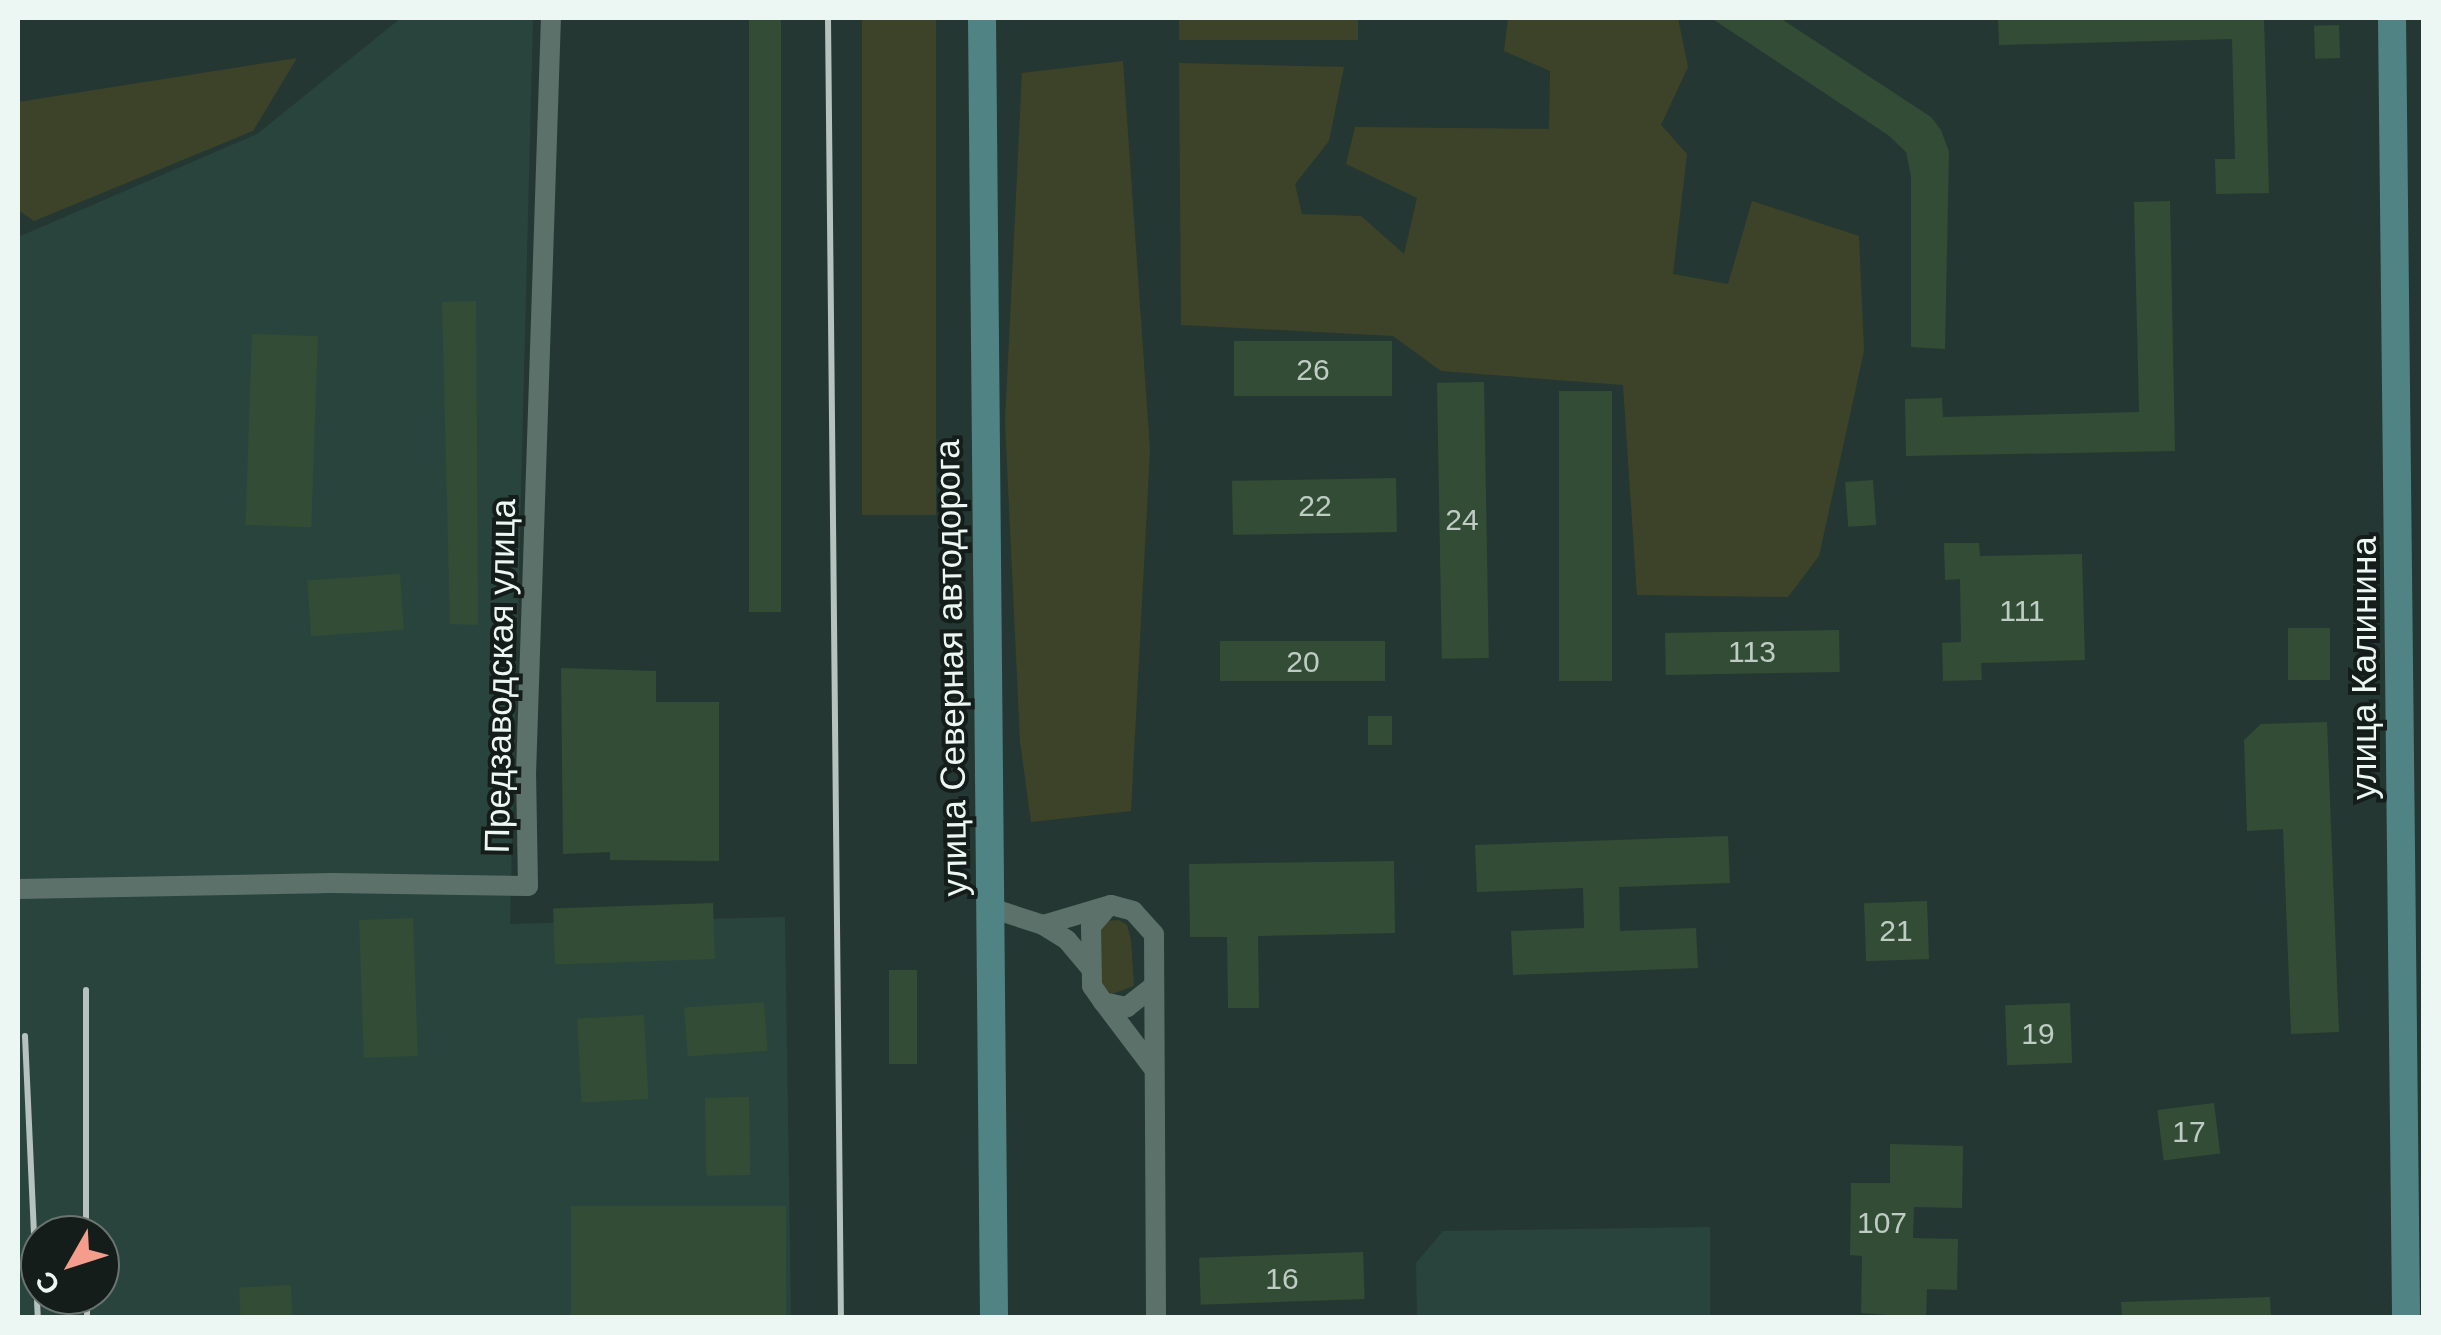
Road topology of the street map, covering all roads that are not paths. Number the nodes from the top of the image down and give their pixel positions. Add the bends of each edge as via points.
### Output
1 (551, 18) edge
2 (982, 18) edge
3 (2392, 18) edge
4 (18, 889) edge
5 (1111, 904) junction
6 (991, 908) junction
7 (1043, 925) junction
8 (1089, 966) junction
9 (1153, 987) junction
10 (1103, 1002) junction
11 (1154, 1069) junction
12 (2414, 1270) edge
13 (994, 1318) edge
14 (1156, 1318) edge
15 (2406, 1318) edge

1 - 4 street, Предзаводская улица via 528,886
2 - 6 main road, улица Северная автодорога
3 - 12 main road, улица Калинина
5 - 7 street
5 - 8 street via 1091,926
5 - 9 street via 1133,911 1154,934
6 - 7 street
6 - 13 main road, улица Северная автодорога
7 - 8 street via 1068,940
8 - 10 street
9 - 10 street via 1127,1008
9 - 11 street
10 - 11 street
11 - 14 street
12 - 15 main road, улица Калинина

